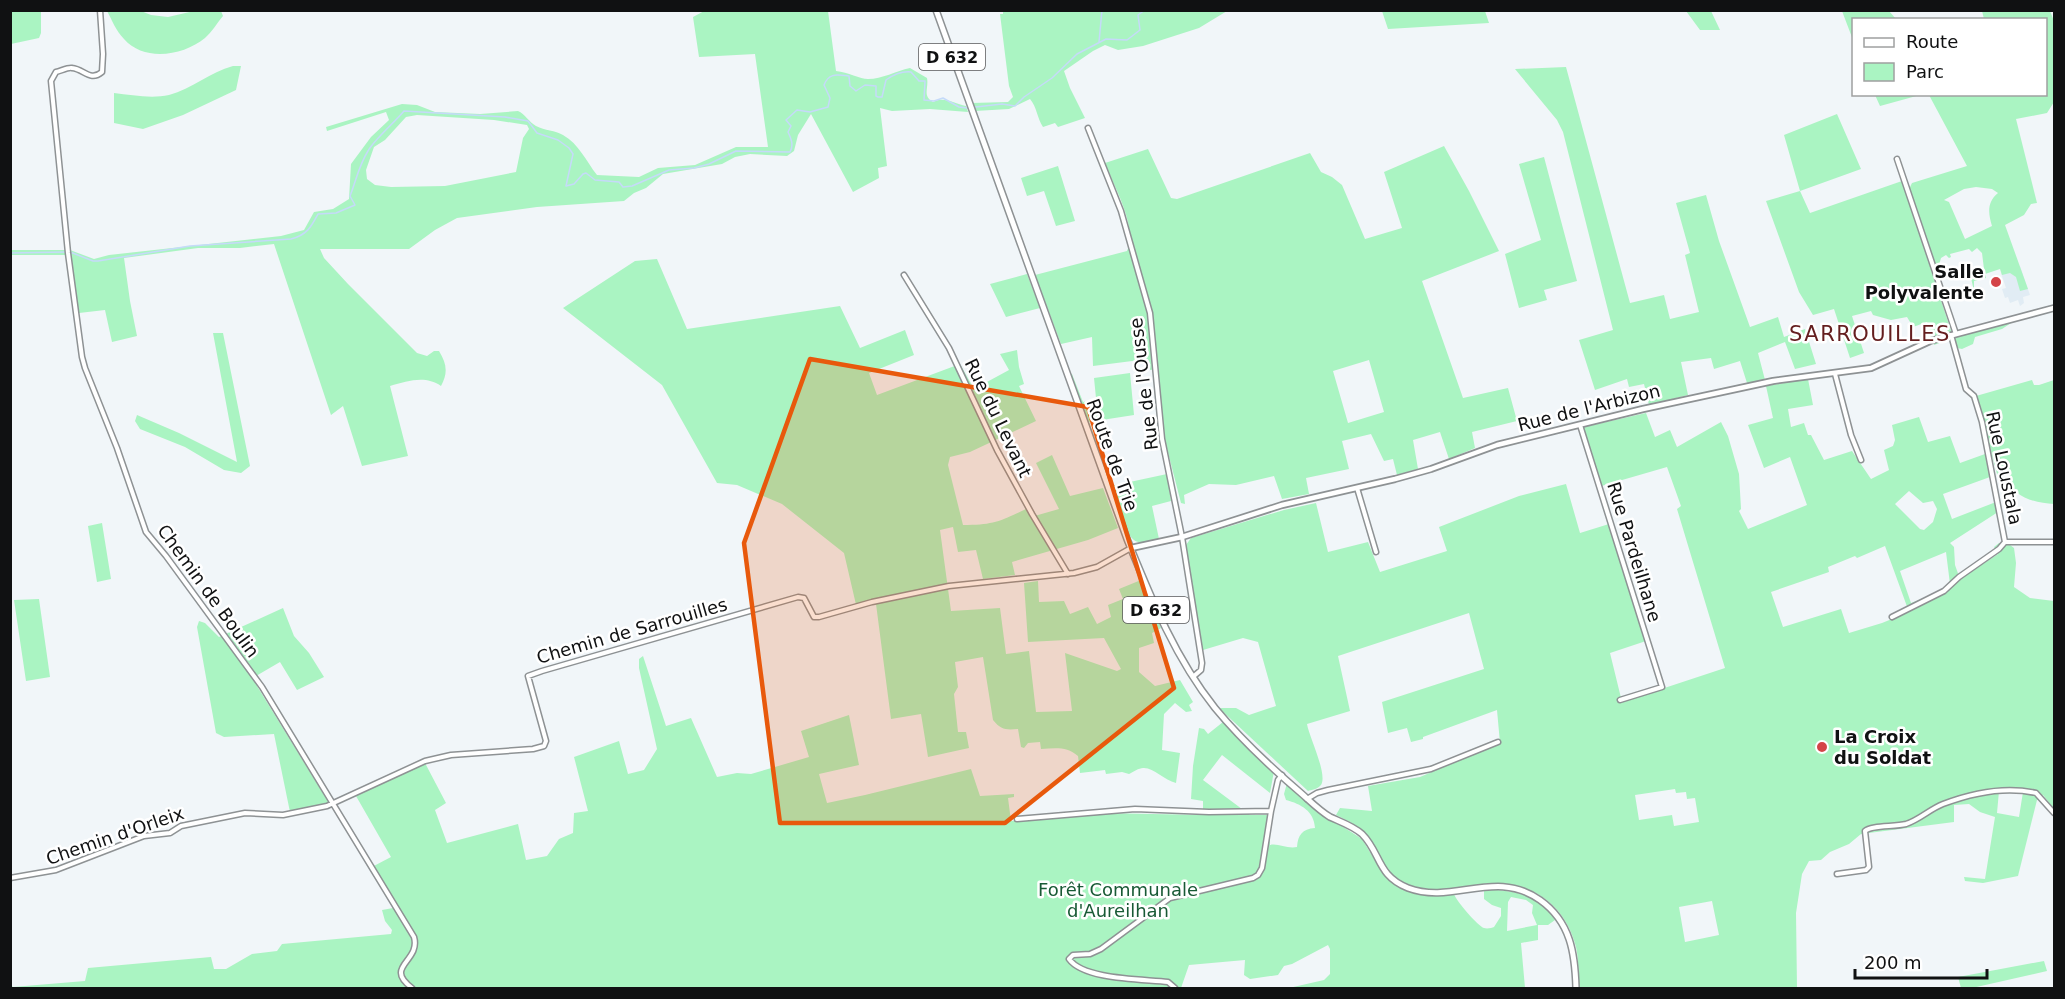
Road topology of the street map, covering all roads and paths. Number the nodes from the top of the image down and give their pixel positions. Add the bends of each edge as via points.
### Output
1 (100, 10) edge
2 (936, 10) edge
3 (1088, 128) dead end
4 (1897, 159) dead end
5 (904, 275) dead end
6 (2055, 308) edge
7 (1954, 334) junction
8 (1835, 374) junction
9 (1580, 425) junction
10 (1861, 460) dead end
11 (1357, 488) junction
12 (1182, 537) junction
13 (2006, 542) junction
14 (2055, 542) edge
15 (1131, 549) junction
16 (1376, 552) dead end
17 (1068, 574) junction
18 (1892, 617) dead end
19 (1194, 676) junction
20 (1620, 700) dead end
21 (1498, 742) dead end
22 (1282, 775) junction
23 (1307, 799) junction
24 (333, 803) junction
25 (1271, 811) junction
26 (2055, 813) edge
27 (1017, 819) dead end
28 (1837, 874) dead end
29 (10, 878) edge
30 (412, 988) edge
31 (1175, 988) edge
32 (1576, 988) edge

1 - 24 street, Chemin de Boulin via 102,72 91,76 72,68 56,72 51,81 68,254 85,368 146,532 262,687
2 - 15 main road, Route de Trie / D 632
3 - 12 street, Rue de l'Ousse via 1121,211 1150,313 1162,439
4 - 7 street, Rue Loustala
5 - 17 street, Rue du Levant via 949,348 997,450
6 - 7 street, Rue de l'Arbizon
7 - 8 street, Rue de l'Arbizon via 1874,367
7 - 13 street, Rue Loustala via 1966,389 1974,396 1982,422
8 - 9 street, Rue de l'Arbizon via 1762,383
8 - 10 street
9 - 11 street, Rue de l'Arbizon via 1497,445 1431,469
9 - 20 street, Rue Pardeilhane via 1662,687
11 - 12 street, Rue de l'Arbizon via 1282,505
11 - 16 street
12 - 15 street, Rue de l'Arbizon
12 - 19 street, Rue de l'Ousse via 1202,663
13 - 14 street
13 - 18 street via 1944,591
15 - 17 street via 1097,567
15 - 19 main road, Route de Trie / D 632 via 1158,613
17 - 24 street, Chemin de Sarrouilles via 949,586 816,618 807,601 798,597 528,676 546,741 544,746 425,761
19 - 22 main road, Route de Trie / D 632 via 1215,709
21 - 23 street via 1431,770 1328,790
22 - 23 main road, D 632
22 - 25 street
23 - 32 main road, D 632 via 1361,834 1386,873 1410,888 1444,893 1499,886 1542,901 1559,918 1571,940
24 - 29 street, Chemin d'Orleix via 300,813 245,813 181,826 56,870
24 - 30 street, Chemin de Boulin via 414,937 414,951 400,974
25 - 27 street via 1135,809
25 - 31 street via 1258,875 1170,898 1101,949 1069,959 1081,969 1168,982
26 - 28 street via 2032,792 1977,794 1944,804 1909,823 1867,828 1869,867

